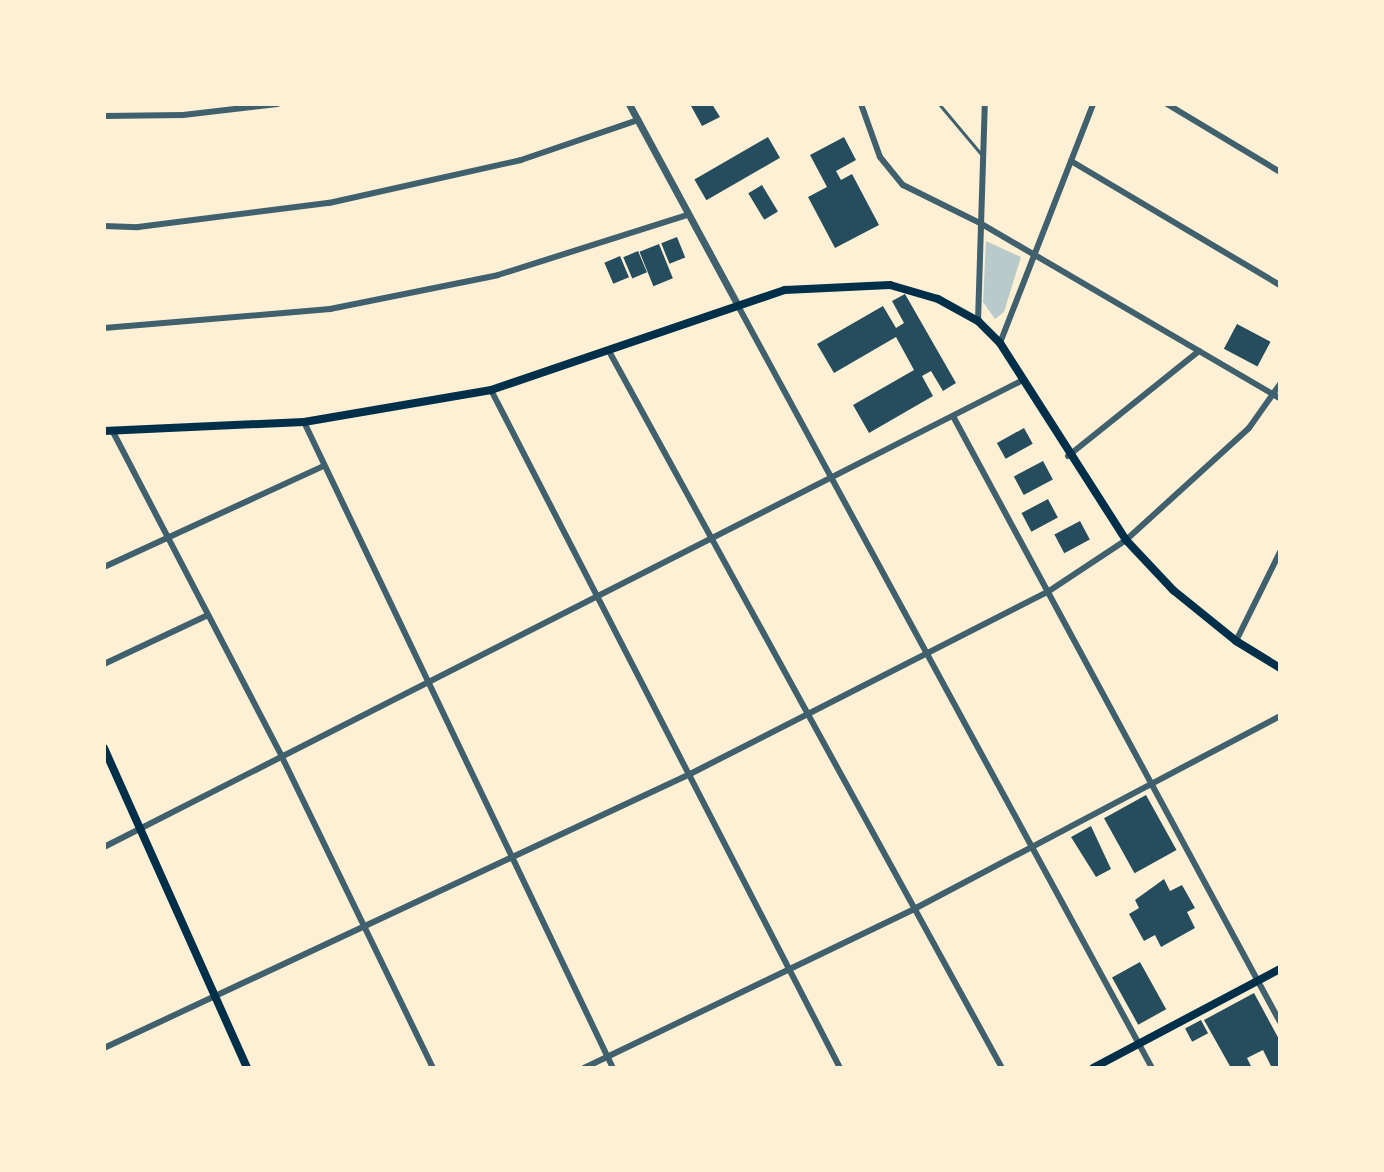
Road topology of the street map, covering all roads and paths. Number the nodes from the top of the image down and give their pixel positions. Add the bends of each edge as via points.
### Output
1 (277, 104) edge
2 (629, 104) edge
3 (861, 104) edge
4 (939, 104) edge
5 (985, 104) edge
6 (1093, 104) edge
7 (1167, 104) edge
8 (104, 116) edge
9 (638, 120) junction
10 (983, 157) junction
11 (1071, 161) junction
12 (1280, 172) edge
13 (687, 215) junction
14 (980, 223) junction
15 (104, 226) edge
16 (1033, 254) junction
17 (1280, 285) edge
18 (737, 304) junction
19 (978, 321) junction
20 (104, 328) edge
21 (1000, 343) junction
22 (1199, 351) junction
23 (610, 353) junction
24 (1023, 380) junction
25 (1280, 384) edge
26 (491, 390) junction
27 (1278, 397) edge
28 (954, 418) junction
29 (304, 422) junction
30 (108, 431) edge
31 (1068, 457) junction
32 (324, 466) junction
33 (833, 479) junction
34 (167, 535) junction
35 (713, 540) junction
36 (1126, 540) junction
37 (1280, 552) edge
38 (104, 567) edge
39 (1046, 593) junction
40 (599, 596) junction
41 (208, 615) junction
42 (1236, 641) junction
43 (928, 654) junction
44 (104, 664) edge
45 (1280, 668) edge
46 (430, 680) junction
47 (809, 713) junction
48 (1280, 716) edge
49 (104, 748) edge
50 (281, 755) junction
51 (690, 774) junction
52 (1149, 783) junction
53 (141, 830) junction
54 (104, 847) edge
55 (1032, 847) junction
56 (514, 858) junction
57 (916, 908) junction
58 (367, 925) junction
59 (1280, 969) edge
60 (791, 970) junction
61 (1257, 982) junction
62 (215, 998) junction
63 (1280, 1022) edge
64 (1139, 1045) junction
65 (104, 1048) edge
66 (608, 1057) junction
67 (247, 1068) edge
68 (433, 1068) edge
69 (584, 1068) edge
70 (613, 1068) edge
71 (840, 1068) edge
72 (1002, 1068) edge
73 (1093, 1068) edge
74 (1152, 1068) edge

1 - 8 street via 183,115
2 - 9 street
3 - 14 street via 880,157 903,185
4 - 10 lane
5 - 10 street
6 - 11 street
7 - 12 street
9 - 13 street
9 - 15 street via 521,160 329,203
10 - 14 street
11 - 16 street
11 - 17 street
13 - 18 street
13 - 20 street via 498,275 330,309
14 - 16 street
14 - 19 street
16 - 21 street
16 - 22 street
18 - 19 main road via 785,290 890,285 938,299
18 - 23 main road
18 - 33 street
19 - 21 main road
21 - 24 main road
22 - 27 street
22 - 31 street
23 - 26 main road
23 - 35 street
24 - 28 street
24 - 31 main road
25 - 27 street
26 - 29 main road
26 - 40 street
27 - 36 street
28 - 33 street
28 - 39 street
29 - 30 main road
29 - 32 street
30 - 34 street
31 - 36 main road
32 - 34 street
32 - 46 street
33 - 35 street
33 - 43 street
34 - 38 street
34 - 41 street
35 - 40 street
35 - 47 street
36 - 39 street
36 - 42 main road via 1173,590
37 - 42 street
39 - 43 street
39 - 52 street
40 - 46 street
40 - 51 street
41 - 44 street
41 - 50 street
42 - 45 main road
43 - 47 street
43 - 55 street
46 - 50 street
46 - 56 street
47 - 51 street
47 - 57 street
48 - 52 street
49 - 53 main road
50 - 53 street
50 - 58 street
51 - 56 street
51 - 60 street
52 - 55 street
52 - 61 street
53 - 54 street
53 - 62 main road
55 - 57 street
55 - 64 street
56 - 58 street
56 - 66 street
57 - 60 street
57 - 72 street
58 - 62 street
58 - 68 street
59 - 61 main road
60 - 66 street
60 - 71 street
61 - 63 street
61 - 64 main road
62 - 65 street
62 - 67 main road
64 - 73 main road
64 - 74 street
66 - 69 street
66 - 70 street

